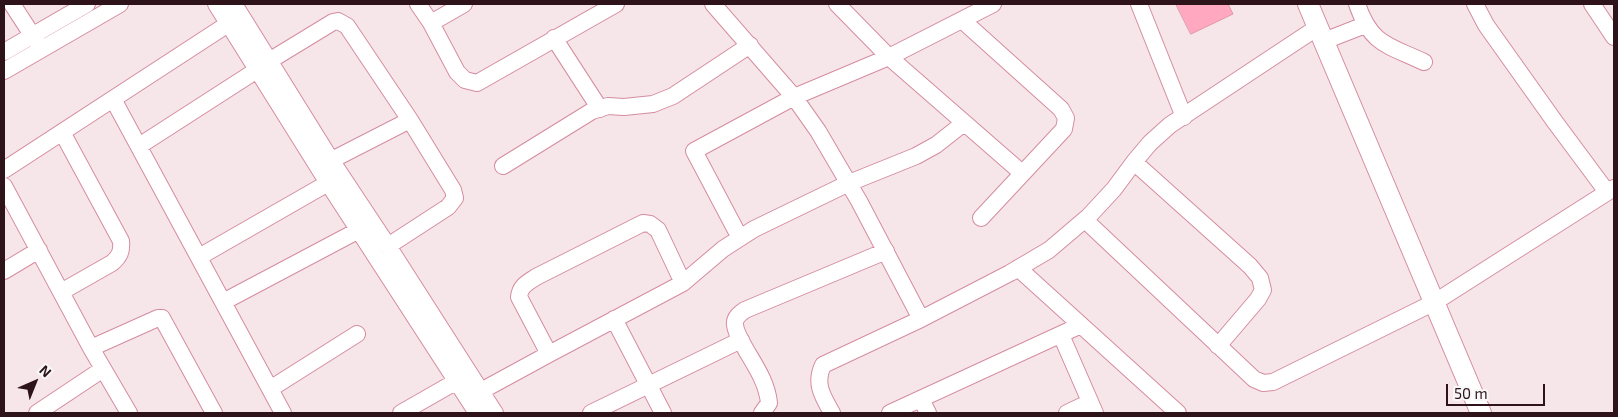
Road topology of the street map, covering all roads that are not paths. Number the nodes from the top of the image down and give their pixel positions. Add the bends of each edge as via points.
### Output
1 (12, 4) edge
2 (87, 4) edge
3 (120, 4) edge
4 (216, 4) edge
5 (234, 4) edge
6 (418, 4) edge
7 (464, 4) edge
8 (616, 4) edge
9 (713, 4) edge
10 (837, 4) edge
11 (993, 4) edge
12 (1139, 4) edge
13 (1308, 4) edge
14 (1357, 4) edge
15 (1475, 4) edge
16 (1592, 4) edge
17 (962, 20) junction
18 (431, 23) junction
19 (228, 24) junction
20 (1365, 25) junction
21 (1321, 34) junction
22 (32, 35) junction
23 (1614, 37) edge
24 (554, 38) junction
25 (750, 45) junction
26 (41, 49) junction
27 (4, 52) edge
28 (889, 57) junction
29 (1424, 62) dead end
30 (263, 65) junction
31 (4, 71) edge
32 (794, 96) junction
33 (113, 99) junction
34 (600, 108) junction
35 (1184, 117) junction
36 (410, 120) junction
37 (964, 123) junction
38 (62, 132) junction
39 (139, 146) junction
40 (1134, 162) junction
41 (324, 163) junction
42 (503, 166) dead end
43 (4, 170) edge
44 (1022, 173) junction
45 (328, 183) junction
46 (849, 183) junction
47 (4, 186) edge
48 (1611, 190) edge
49 (981, 218) dead end
50 (1085, 220) junction
51 (359, 230) junction
52 (740, 238) junction
53 (388, 246) junction
54 (39, 250) junction
55 (886, 251) junction
56 (198, 257) junction
57 (1018, 268) junction
58 (4, 271) edge
59 (683, 283) junction
60 (61, 292) junction
61 (223, 302) junction
62 (1435, 302) junction
63 (921, 319) junction
64 (614, 320) junction
65 (1081, 326) junction
66 (357, 334) dead end
67 (1061, 335) junction
68 (741, 340) junction
69 (1218, 346) junction
70 (91, 348) junction
71 (549, 354) junction
72 (104, 369) junction
73 (457, 381) junction
74 (648, 385) junction
75 (270, 389) junction
76 (481, 391) junction
77 (924, 406) edge
78 (1092, 407) edge
79 (36, 413) edge
80 (129, 413) edge
81 (214, 413) edge
82 (283, 413) edge
83 (401, 413) edge
84 (477, 413) edge
85 (495, 413) edge
86 (591, 413) edge
87 (663, 413) edge
88 (762, 413) edge
89 (832, 413) edge
90 (890, 413) edge
91 (1067, 413) edge
92 (1178, 413) edge
93 (1481, 413) edge

1 - 22 street
2 - 22 street
3 - 26 street
4 - 19 street
5 - 30 street
6 - 18 street
7 - 18 street
8 - 24 street
9 - 25 street
10 - 28 street
11 - 17 street
12 - 35 street
13 - 21 main road
14 - 20 street
15 - 48 street via 1486,25
16 - 23 street
17 - 28 street
17 - 44 street via 1061,109 1066,118 1064,129
18 - 24 street via 456,72 465,80 477,82
19 - 30 street
19 - 33 street
20 - 21 street
20 - 29 street via 1377,40
21 - 35 street
21 - 62 main road
22 - 26 street
22 - 27 street
24 - 34 street
25 - 32 street
25 - 34 street via 673,96 653,104
26 - 31 street
28 - 32 street
28 - 37 street
30 - 36 street via 333,22 342,23
30 - 39 street
30 - 41 street
32 - 46 street
32 - 52 street via 694,151
33 - 38 street
33 - 39 street
34 - 42 street
35 - 40 street via 1150,143
36 - 41 street
36 - 53 street via 455,198 448,207
37 - 44 street
37 - 46 street via 923,152
38 - 43 street
38 - 60 street via 121,241 122,250 112,263
39 - 56 street
40 - 50 street
40 - 69 street via 1260,278 1264,290
41 - 45 street
41 - 53 street
44 - 49 street
45 - 51 street
45 - 56 street
46 - 52 street
46 - 55 street
47 - 54 street
48 - 62 street
50 - 57 street via 1049,250
50 - 69 street
51 - 61 street
51 - 73 street
52 - 59 street
53 - 76 street
54 - 58 street
54 - 60 street
55 - 63 street
55 - 68 street via 744,310 734,324
56 - 61 street
57 - 63 street
57 - 65 street
59 - 64 street
59 - 71 street via 658,230 642,223 536,277 525,284 519,297
60 - 70 street
61 - 75 street
62 - 69 street via 1273,382 1263,383 1254,379
62 - 93 main road
63 - 89 street via 823,365 818,385
64 - 71 street
64 - 74 street
65 - 67 street
65 - 92 street
66 - 75 street
67 - 77 street
67 - 78 street
68 - 74 street
68 - 88 street via 768,392 769,403
70 - 72 street
70 - 81 street via 162,318
71 - 76 street
72 - 79 street
72 - 80 street
73 - 83 street
73 - 84 street
74 - 86 street
74 - 87 street
75 - 82 street
76 - 85 street
77 - 90 street
78 - 91 street

